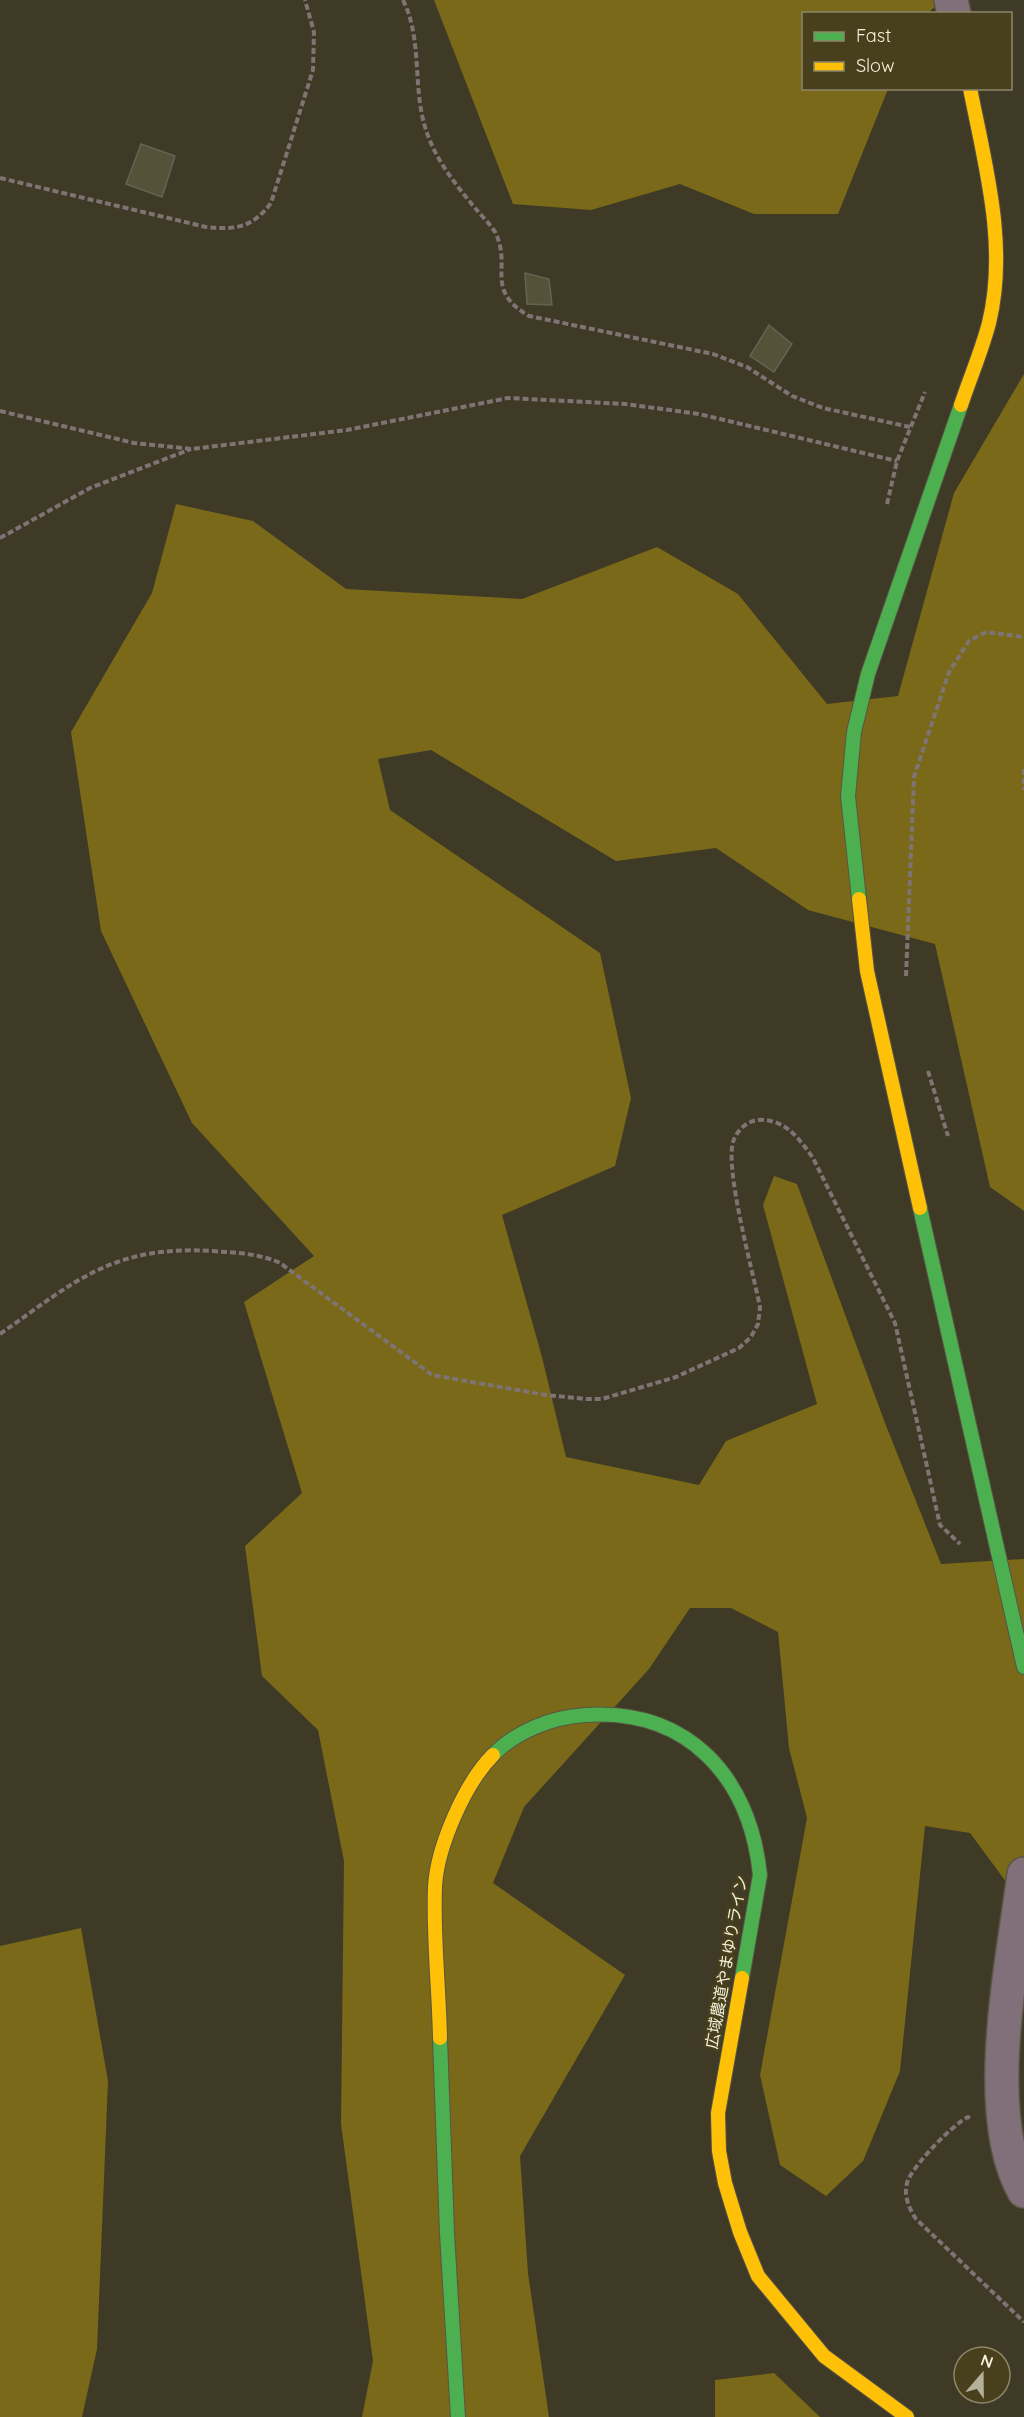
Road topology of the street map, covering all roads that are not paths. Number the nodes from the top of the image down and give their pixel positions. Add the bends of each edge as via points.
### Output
1 (970, 90) edge
2 (1024, 1667) edge
3 (1024, 1874) edge
4 (1024, 2191) edge
5 (458, 2417) edge
6 (908, 2417) edge

1 - 2 street via 992,197 997,270 989,323 868,674 854,732 848,796 867,971
3 - 4 street via 1000,2067 1013,2171
5 - 6 street, 広域農道やまゆりライン via 447,2234 435,1885 460,1802 497,1751 524,1732 556,1720 586,1714 618,1714 651,1722 686,1738 709,1756 733,1787 758,1845 760,1875 718,2112 725,2183 758,2276 824,2356

